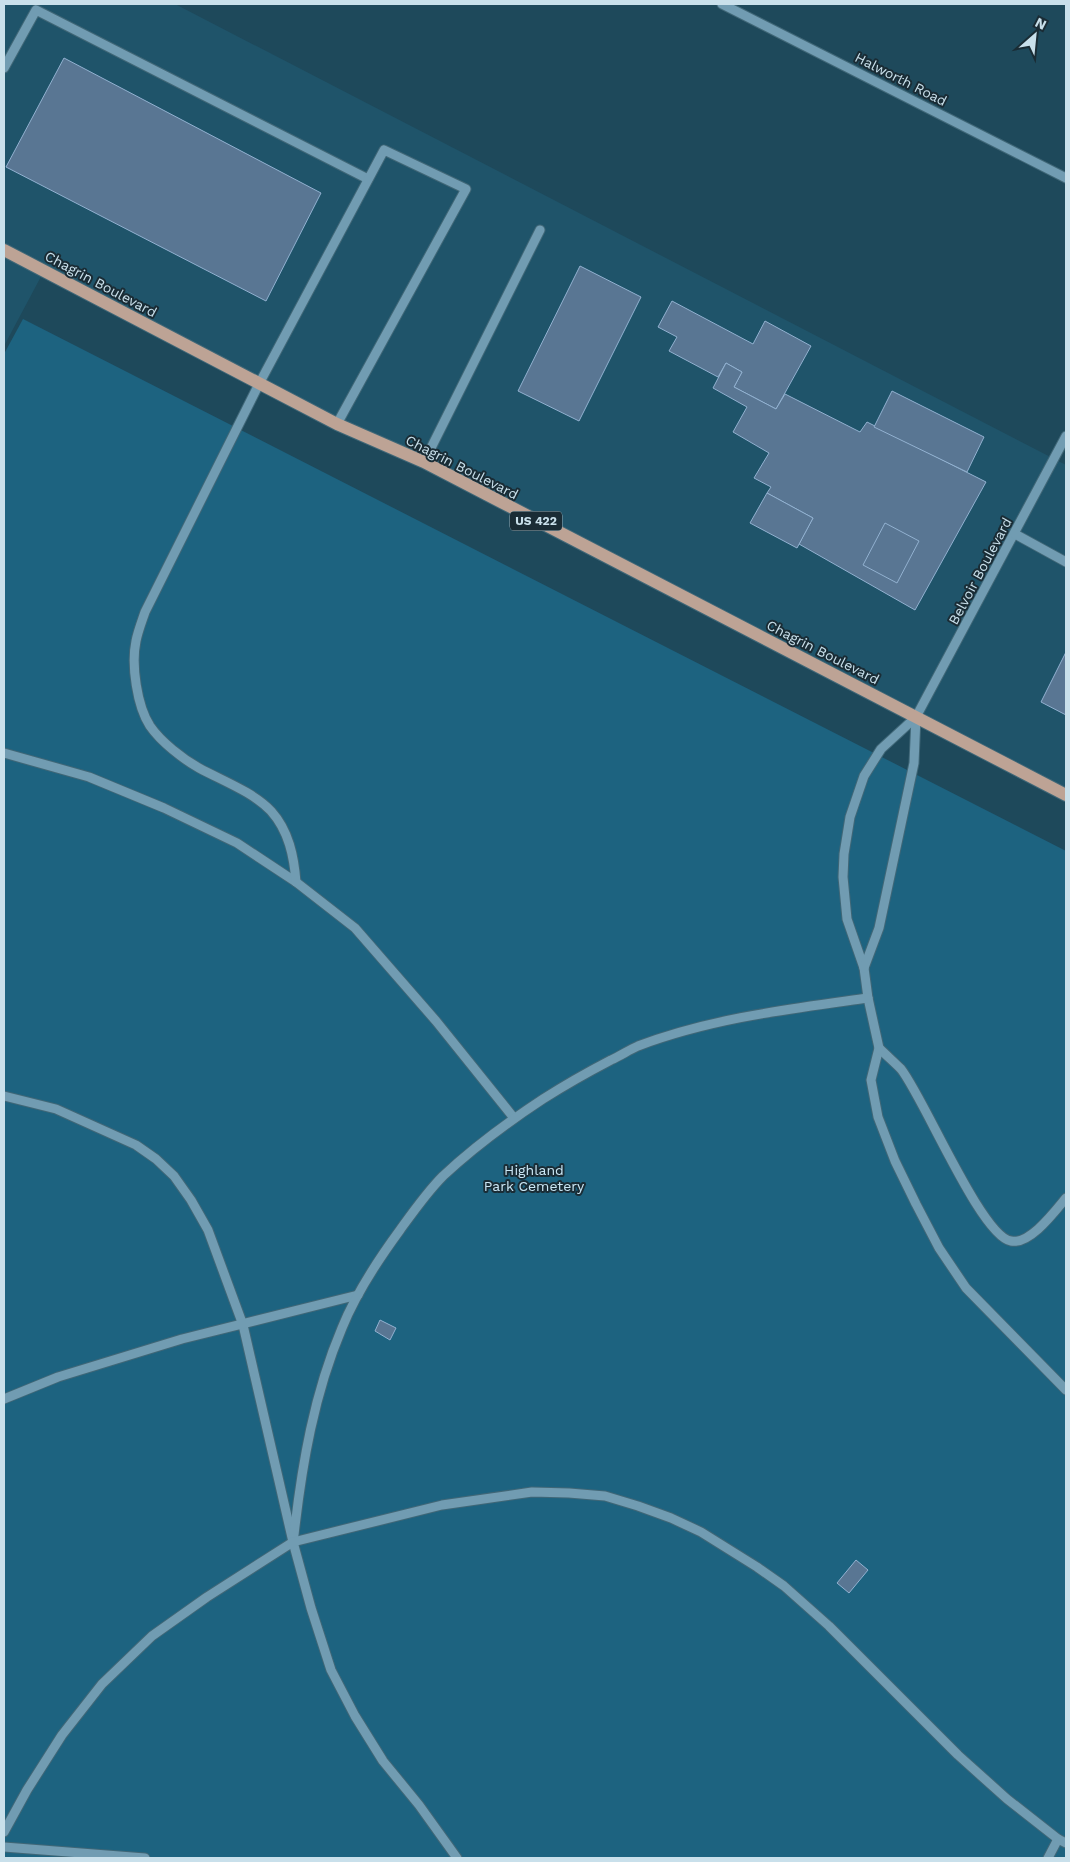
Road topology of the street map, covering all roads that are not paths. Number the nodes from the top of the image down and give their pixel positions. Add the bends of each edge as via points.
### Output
1 (722, 4) edge
2 (4, 68) edge
3 (1066, 178) edge
4 (368, 179) junction
5 (540, 230) dead end
6 (4, 250) edge
7 (259, 384) junction
8 (337, 424) junction
9 (1066, 436) edge
10 (424, 462) junction
11 (1015, 534) junction
12 (1066, 562) edge
13 (916, 717) junction
14 (4, 753) edge
15 (1066, 795) edge
16 (296, 882) junction
17 (864, 968) junction
18 (868, 998) junction
19 (879, 1048) junction
20 (4, 1096) edge
21 (514, 1118) junction
22 (1066, 1198) edge
23 (358, 1295) junction
24 (243, 1325) junction
25 (1066, 1390) edge
26 (4, 1399) edge
27 (294, 1542) junction
28 (4, 1832) edge
29 (1062, 1841) edge
30 (4, 1847) edge
31 (145, 1858) edge
32 (457, 1858) edge
33 (1048, 1858) edge

1 - 3 street, Halworth Road
2 - 4 street via 36,10
4 - 7 street
4 - 8 street via 384,150 466,190
5 - 10 street
6 - 7 main road, Chagrin Boulevard / US 422
7 - 8 main road, Chagrin Boulevard / US 422
7 - 16 street via 146,612 136,642 135,675 140,701 150,726 172,749 271,811 286,834 294,857
8 - 10 main road, Chagrin Boulevard / US 422
9 - 11 street, Belvoir Boulevard
10 - 13 main road, Chagrin Boulevard / US 422
11 - 12 street
11 - 13 street, Belvoir Boulevard
13 - 15 main road, Chagrin Boulevard / US 422
13 - 17 street via 914,763 879,928
13 - 17 street via 881,749 872,762 854,802 847,831 843,877 847,919
14 - 16 street via 89,777 164,808 237,843
16 - 21 street via 355,928
17 - 18 street
18 - 19 street
18 - 21 street via 735,1018 637,1047 574,1080
19 - 22 street via 901,1070 965,1185 1001,1237 1012,1242 1023,1240 1040,1227
19 - 25 street via 871,1080 878,1117 895,1161 939,1248 966,1288
20 - 24 street via 56,1109 136,1145 174,1176 208,1230
21 - 23 street via 441,1178 387,1248
23 - 24 street
23 - 27 street via 342,1326 319,1394 300,1485
24 - 26 street via 182,1339 58,1377
24 - 27 street
27 - 28 street via 152,1636 102,1684 62,1735
27 - 29 street via 442,1505 532,1492 605,1496 671,1518 701,1532 784,1586 829,1626 958,1755 1007,1799
27 - 32 street via 332,1670 355,1716 383,1761 420,1805
29 - 33 street
30 - 31 street

